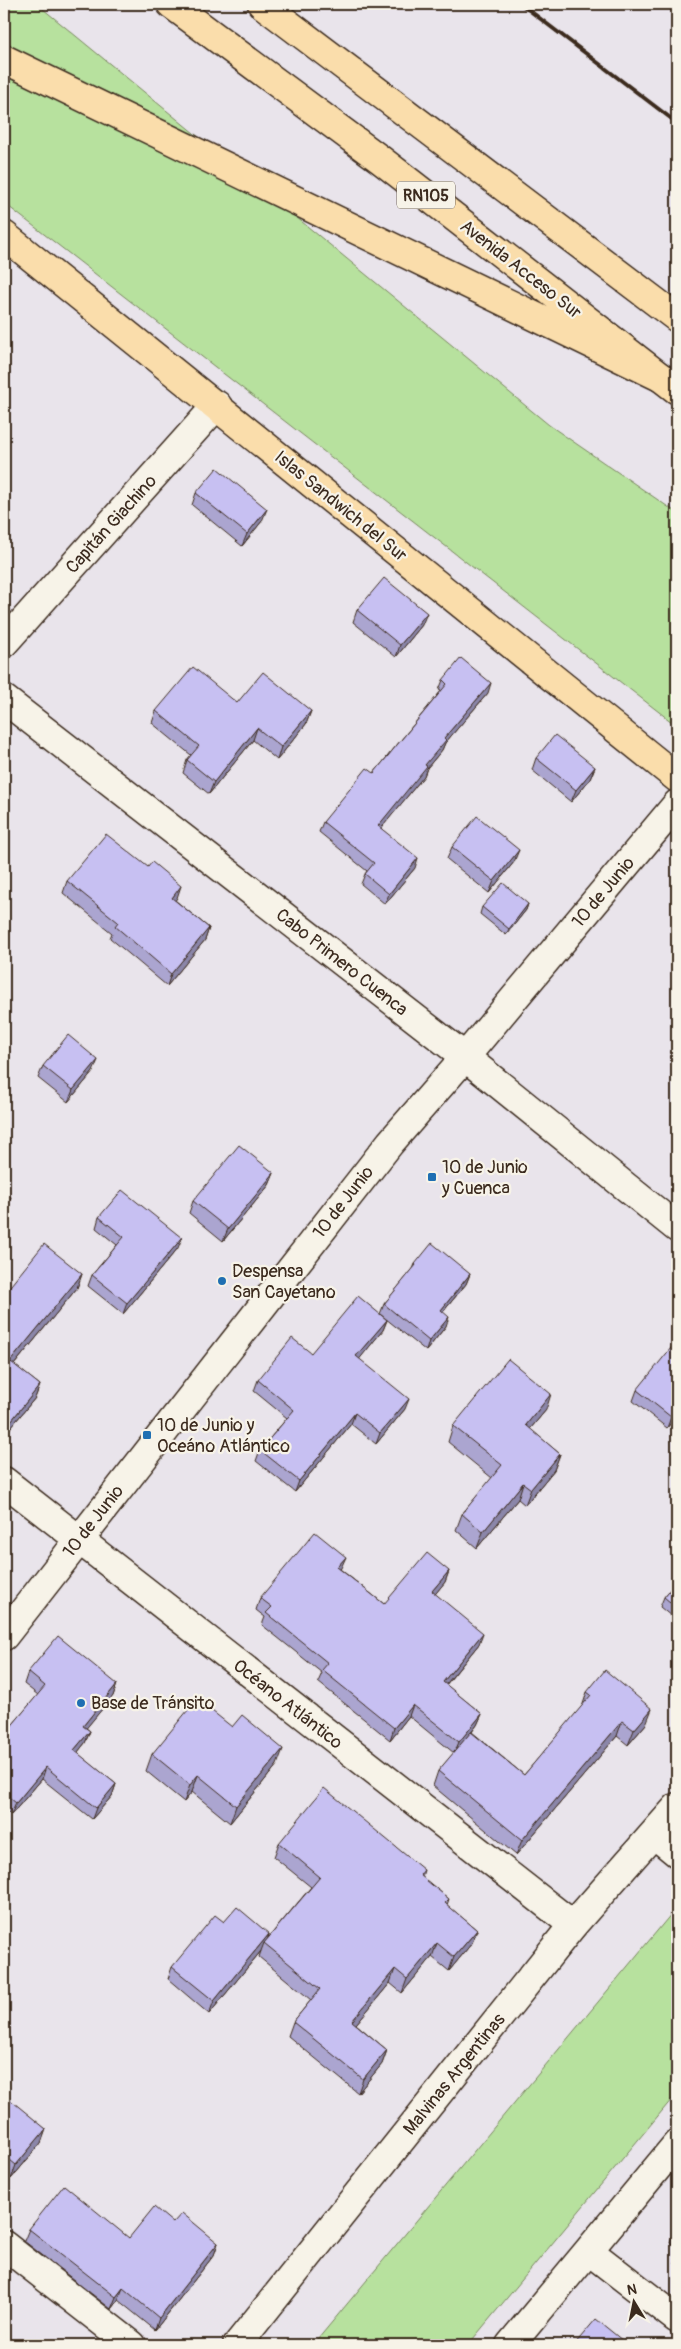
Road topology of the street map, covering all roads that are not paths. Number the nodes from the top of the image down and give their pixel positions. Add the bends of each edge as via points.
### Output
1 (171, 4) edge
2 (262, 4) edge
3 (4, 59) edge
4 (4, 235) edge
5 (677, 318) edge
6 (669, 384) edge
7 (217, 405) junction
8 (4, 643) edge
9 (4, 699) edge
10 (677, 778) edge
11 (677, 804) edge
12 (465, 1057) junction
13 (677, 1228) edge
14 (4, 1481) edge
15 (77, 1540) junction
16 (4, 1636) edge
17 (677, 1807) edge
18 (655, 1835) junction
19 (677, 1853) edge
20 (573, 1925) junction
21 (677, 2144) edge
22 (4, 2245) edge
23 (589, 2251) junction
24 (677, 2320) edge
25 (132, 2345) edge
26 (237, 2345) edge
27 (510, 2345) edge

1 - 6 main road, Avenida Acceso Sur / RN105 via 381,160
2 - 5 main road, RN105
3 - 6 main road
4 - 7 main road, Islas Sandwich del Sur
7 - 8 street, Capitán Giachino
7 - 10 main road, Islas Sandwich del Sur
9 - 12 street, Cabo Primero Cuenca
11 - 12 street, 10 de Junio
12 - 13 street, Cabo Primero Cuenca
12 - 15 street, 10 de Junio via 390,1143
14 - 15 street, Océano Atlántico
15 - 16 street, 10 de Junio
15 - 20 street, Océano Atlántico
17 - 18 street, Malvinas Argentinas
18 - 19 street
18 - 20 street, Malvinas Argentinas
20 - 26 street, Malvinas Argentinas
21 - 23 street
22 - 25 street
23 - 24 street
23 - 27 street

